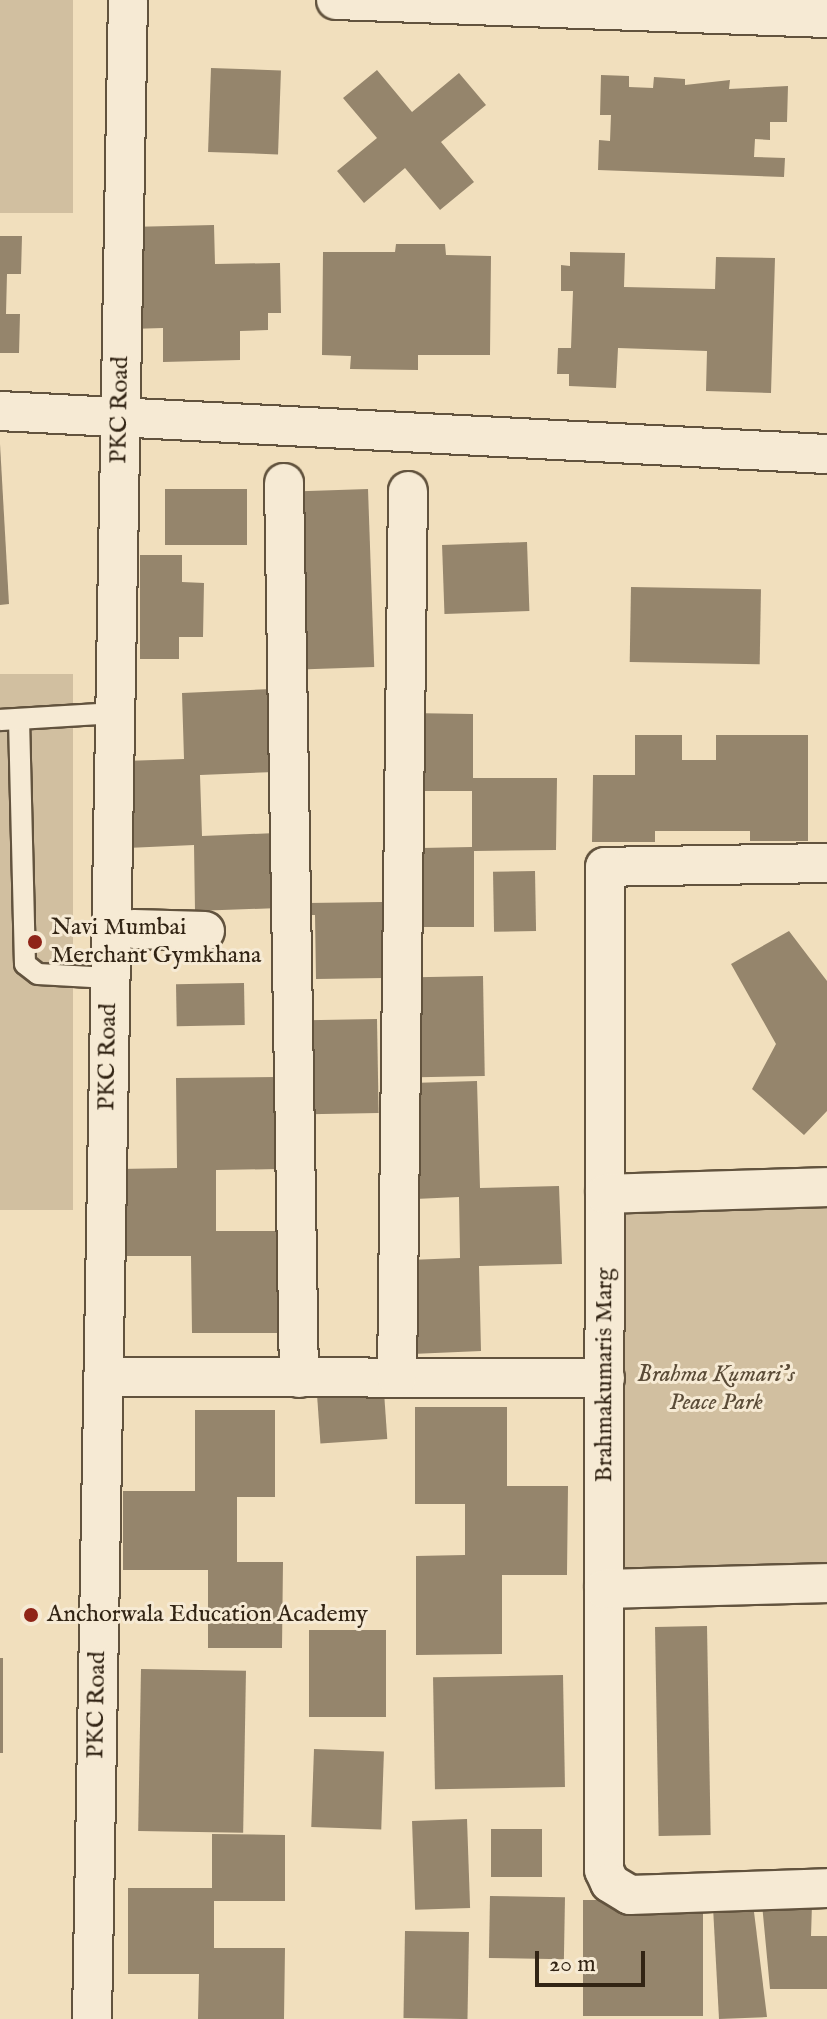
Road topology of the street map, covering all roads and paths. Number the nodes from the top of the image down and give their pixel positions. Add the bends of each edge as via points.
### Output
1 (128, 0) edge
2 (336, 0) edge
3 (827, 18) edge
4 (0, 411) edge
5 (120, 418) junction
6 (827, 429) edge
7 (827, 454) edge
8 (284, 483) dead end
9 (408, 491) dead end
10 (114, 713) junction
11 (10, 720) edge
12 (827, 863) edge
13 (134, 929) dead end
14 (205, 931) dead end
15 (109, 978) junction
16 (827, 1187) edge
17 (605, 1194) junction
18 (103, 1377) junction
19 (397, 1377) junction
20 (299, 1378) junction
21 (605, 1378) junction
22 (827, 1583) edge
23 (604, 1589) junction
24 (827, 1888) edge
25 (92, 2019) edge

1 - 5 street, PKC Road
2 - 3 street
4 - 5 street
5 - 7 street
5 - 10 street, PKC Road
6 - 7 street
8 - 20 street
9 - 19 street
10 - 11 lane
10 - 15 street, PKC Road
11 - 15 lane via 25,964 38,974
12 - 17 street, Brahmakumaris Marg via 605,867
13 - 14 street
15 - 18 street, PKC Road
16 - 17 street
17 - 21 street, Brahmakumaris Marg
18 - 20 street
18 - 25 street, PKC Road
19 - 20 street
19 - 21 street
21 - 23 street, Brahmakumaris Marg
22 - 23 street
23 - 24 street, Brahmakumaris Marg via 604,1870 610,1883 630,1895

